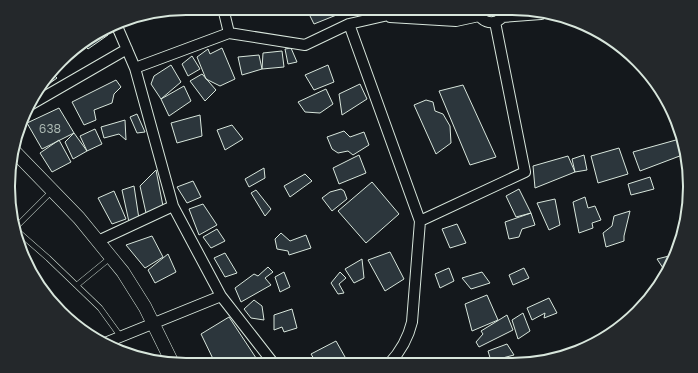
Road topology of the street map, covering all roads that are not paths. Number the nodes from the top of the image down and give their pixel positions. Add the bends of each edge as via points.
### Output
1 (225, 15) edge
2 (387, 15) edge
3 (470, 15) edge
4 (480, 15) edge
5 (521, 15) edge
6 (384, 16) junction
7 (501, 16) edge
8 (349, 24) junction
9 (118, 29) edge
10 (229, 33) junction
11 (127, 50) junction
12 (135, 68) junction
13 (38, 100) edge
14 (18, 155) edge
15 (53, 191) junction
16 (173, 206) junction
17 (420, 221) junction
18 (19, 225) edge
19 (22, 234) edge
20 (98, 241) junction
21 (111, 258) junction
22 (77, 285) junction
23 (222, 296) junction
24 (153, 323) junction
25 (121, 337) junction
26 (112, 340) edge
27 (170, 358) edge
28 (269, 358) edge
29 (394, 358) edge

1 - 10 street
2 - 6 street
3 - 6 street via 456,21
4 - 7 street via 486,22
5 - 7 street
6 - 8 street
7 - 17 street via 525,172
8 - 10 street via 305,45
8 - 17 street
9 - 11 street
10 - 12 street
11 - 12 street
11 - 13 street
12 - 16 street
14 - 15 street
15 - 18 lane
15 - 20 street via 80,218
16 - 20 street
16 - 23 street
17 - 29 street via 412,322 408,336
19 - 22 lane
20 - 21 street
21 - 22 lane
21 - 24 street via 123,272
22 - 25 lane via 100,308
23 - 24 street
23 - 28 street
24 - 25 street
24 - 27 street
25 - 26 street

